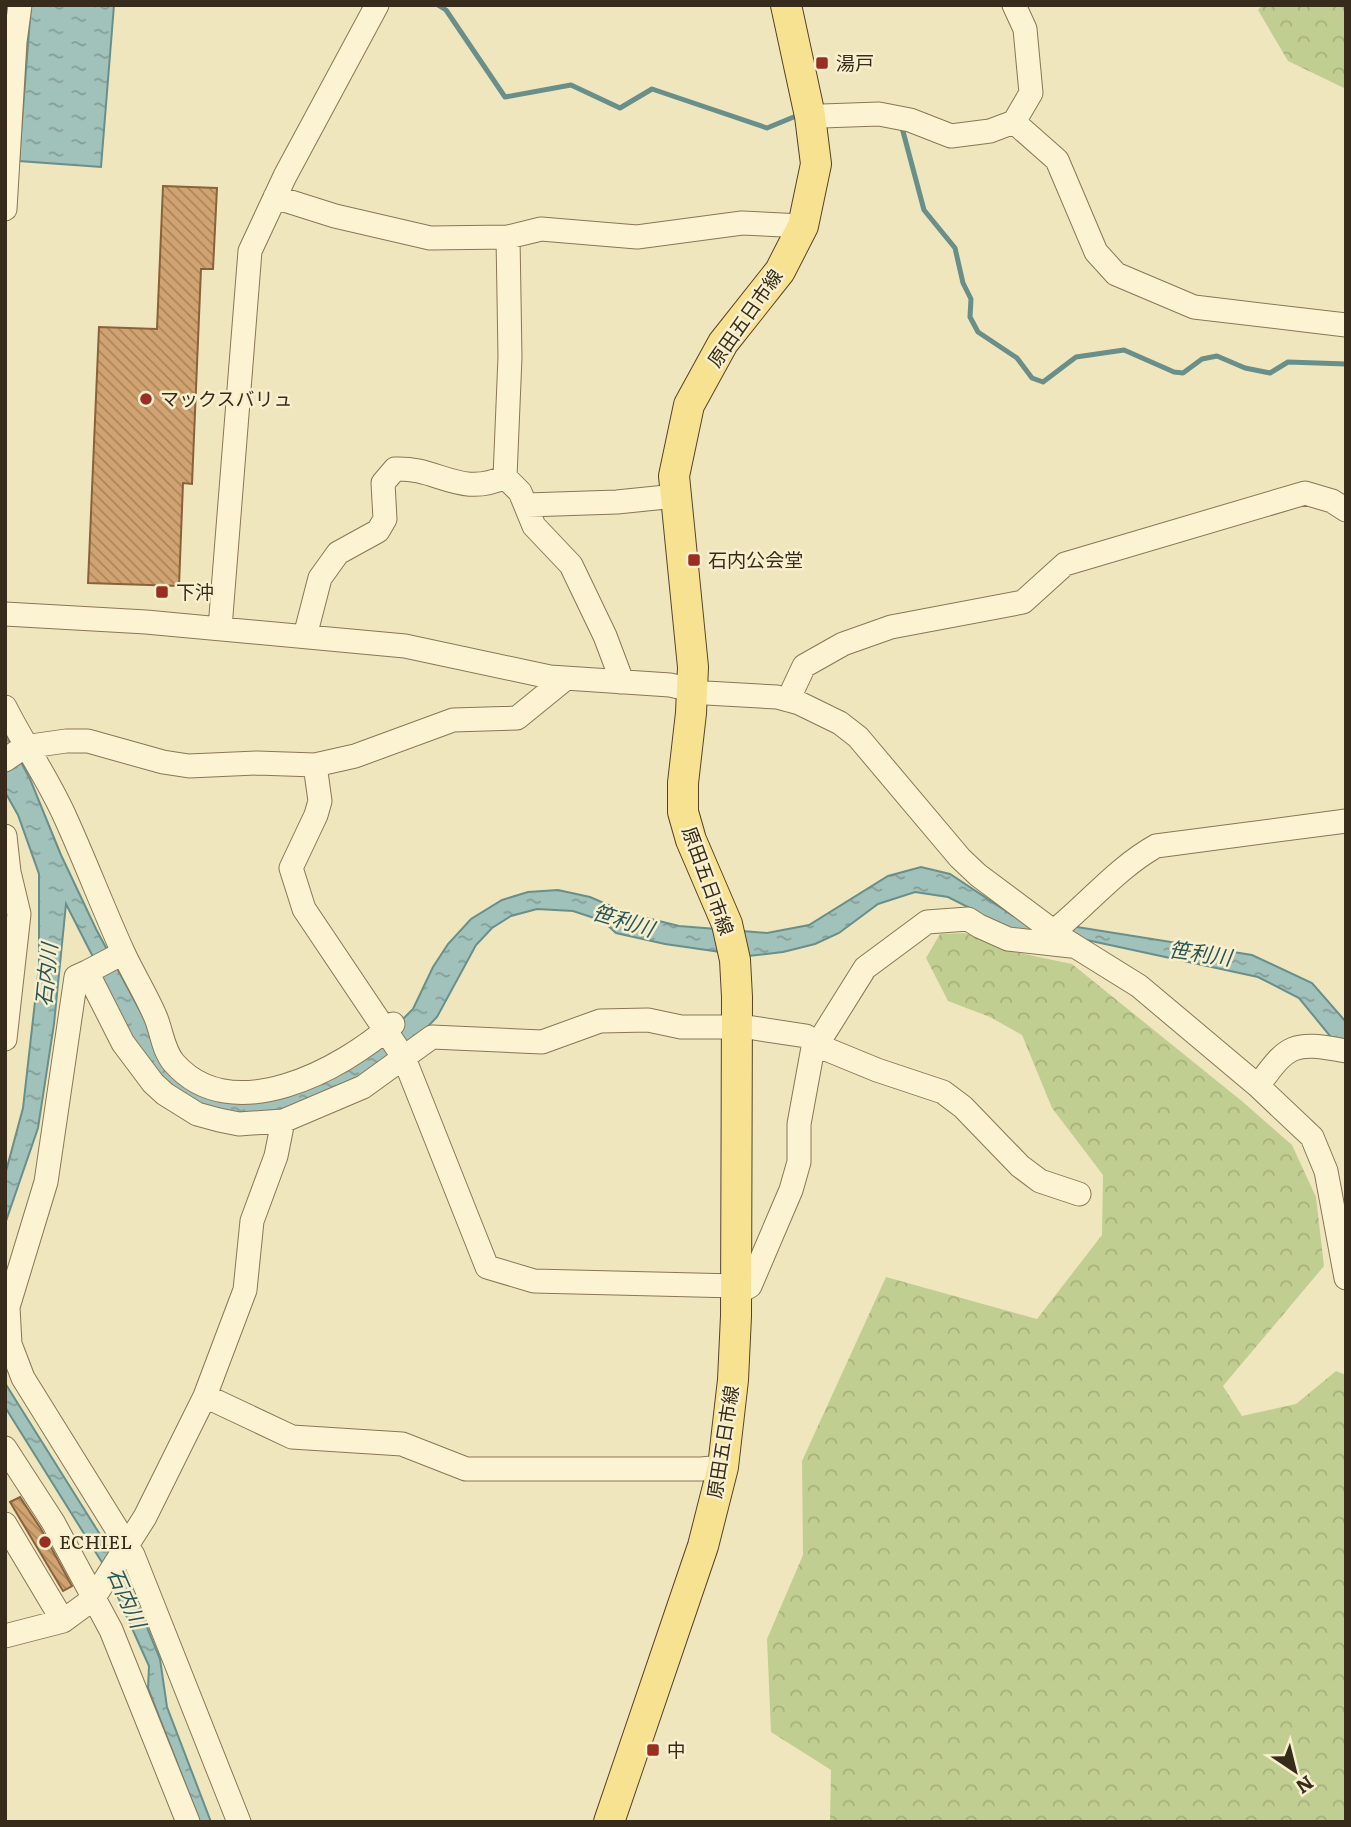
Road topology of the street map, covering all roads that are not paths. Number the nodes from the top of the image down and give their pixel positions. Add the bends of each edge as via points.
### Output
1 (20, 5) edge
2 (377, 5) edge
3 (786, 5) edge
4 (1014, 5) edge
5 (11, 42) edge
6 (810, 114) junction
7 (1014, 122) junction
8 (275, 197) junction
9 (5, 209) edge
10 (803, 226) junction
11 (508, 237) junction
12 (1346, 325) edge
13 (505, 477) junction
14 (676, 496) junction
15 (527, 505) junction
16 (1346, 510) edge
17 (5, 614) edge
18 (220, 628) junction
19 (306, 636) junction
20 (565, 679) junction
21 (620, 682) junction
22 (693, 689) junction
23 (788, 700) junction
24 (5, 707) edge
25 (19, 751) edge
26 (315, 765) junction
27 (1346, 821) edge
28 (5, 836) edge
29 (7, 874) edge
30 (1065, 939) junction
31 (121, 954) junction
32 (88, 972) junction
33 (737, 1027) junction
34 (389, 1029) junction
35 (5, 1039) edge
36 (814, 1042) junction
37 (1340, 1050) edge
38 (403, 1057) junction
39 (1258, 1086) junction
40 (283, 1121) junction
41 (1079, 1194) dead end
42 (1346, 1278) edge
43 (736, 1290) junction
44 (205, 1396) junction
45 (5, 1448) edge
46 (723, 1467) junction
47 (5, 1524) edge
48 (126, 1548) junction
49 (96, 1596) junction
50 (63, 1621) junction
51 (5, 1636) edge
52 (188, 1822) edge
53 (240, 1822) edge
54 (609, 1822) edge

1 - 5 street
2 - 8 street
3 - 6 main road, 原田五日市線
4 - 7 street via 1025,29 1031,93
5 - 9 street
6 - 7 street via 899,118 951,136
6 - 10 main road, 原田五日市線 via 816,164
7 - 12 street via 1056,160 1096,252 1116,274 1194,307
8 - 11 street via 430,238
8 - 18 street via 250,251
10 - 11 street via 742,223 637,237 541,229
10 - 14 main road, 原田五日市線 via 780,271 723,343 689,405 676,465
11 - 13 street
13 - 15 street
13 - 19 street via 475,486 396,469 383,483 386,519 378,531 338,553 320,578
14 - 15 street
14 - 22 main road, 原田五日市線
15 - 21 street via 534,526 571,565
16 - 23 street via 1332,500 1305,493 1065,564 1023,602 891,627 843,644 804,666
17 - 18 street
18 - 19 street
19 - 20 street via 415,648
20 - 21 street
20 - 26 street via 517,718 453,720 355,756
21 - 22 street
22 - 23 street
22 - 33 main road, 原田五日市線 via 683,812 731,942
23 - 30 street via 821,712 858,737 960,858
24 - 25 street
25 - 26 street via 88,741 189,766
25 - 31 street via 67,820
26 - 34 street via 320,801 291,869 304,909
27 - 30 street via 1156,846 1135,857 1072,917
28 - 29 street
29 - 35 street via 19,914
30 - 36 street via 1008,939 968,919 927,922 865,968 820,1040
30 - 39 street via 1139,986
31 - 32 street
31 - 34 street via 157,1020 174,1063 196,1080 220,1090 268,1091 337,1065
32 - 40 street via 123,1043 165,1094 197,1114 219,1120 239,1124
32 - 48 street via 76,977 46,1182 13,1290 8,1326 23,1378
33 - 36 street via 806,1036
33 - 38 street via 600,1021 542,1042 432,1037
33 - 43 main road, 原田五日市線
34 - 38 street
36 - 41 street via 943,1092 1040,1181
36 - 43 street via 791,1190 750,1286
37 - 39 street via 1298,1045 1278,1058
38 - 40 street via 363,1087
38 - 43 street via 487,1268 534,1281
39 - 42 street via 1312,1137 1326,1171
40 - 44 street via 276,1156 252,1221 246,1290
43 - 46 main road, 原田五日市線 via 733,1380
44 - 46 street via 292,1437 402,1444 466,1469
44 - 48 street
45 - 49 street
46 - 54 main road, 原田五日市線 via 703,1546
47 - 50 street
48 - 49 street
48 - 53 street
49 - 50 street
49 - 52 street
50 - 51 street

